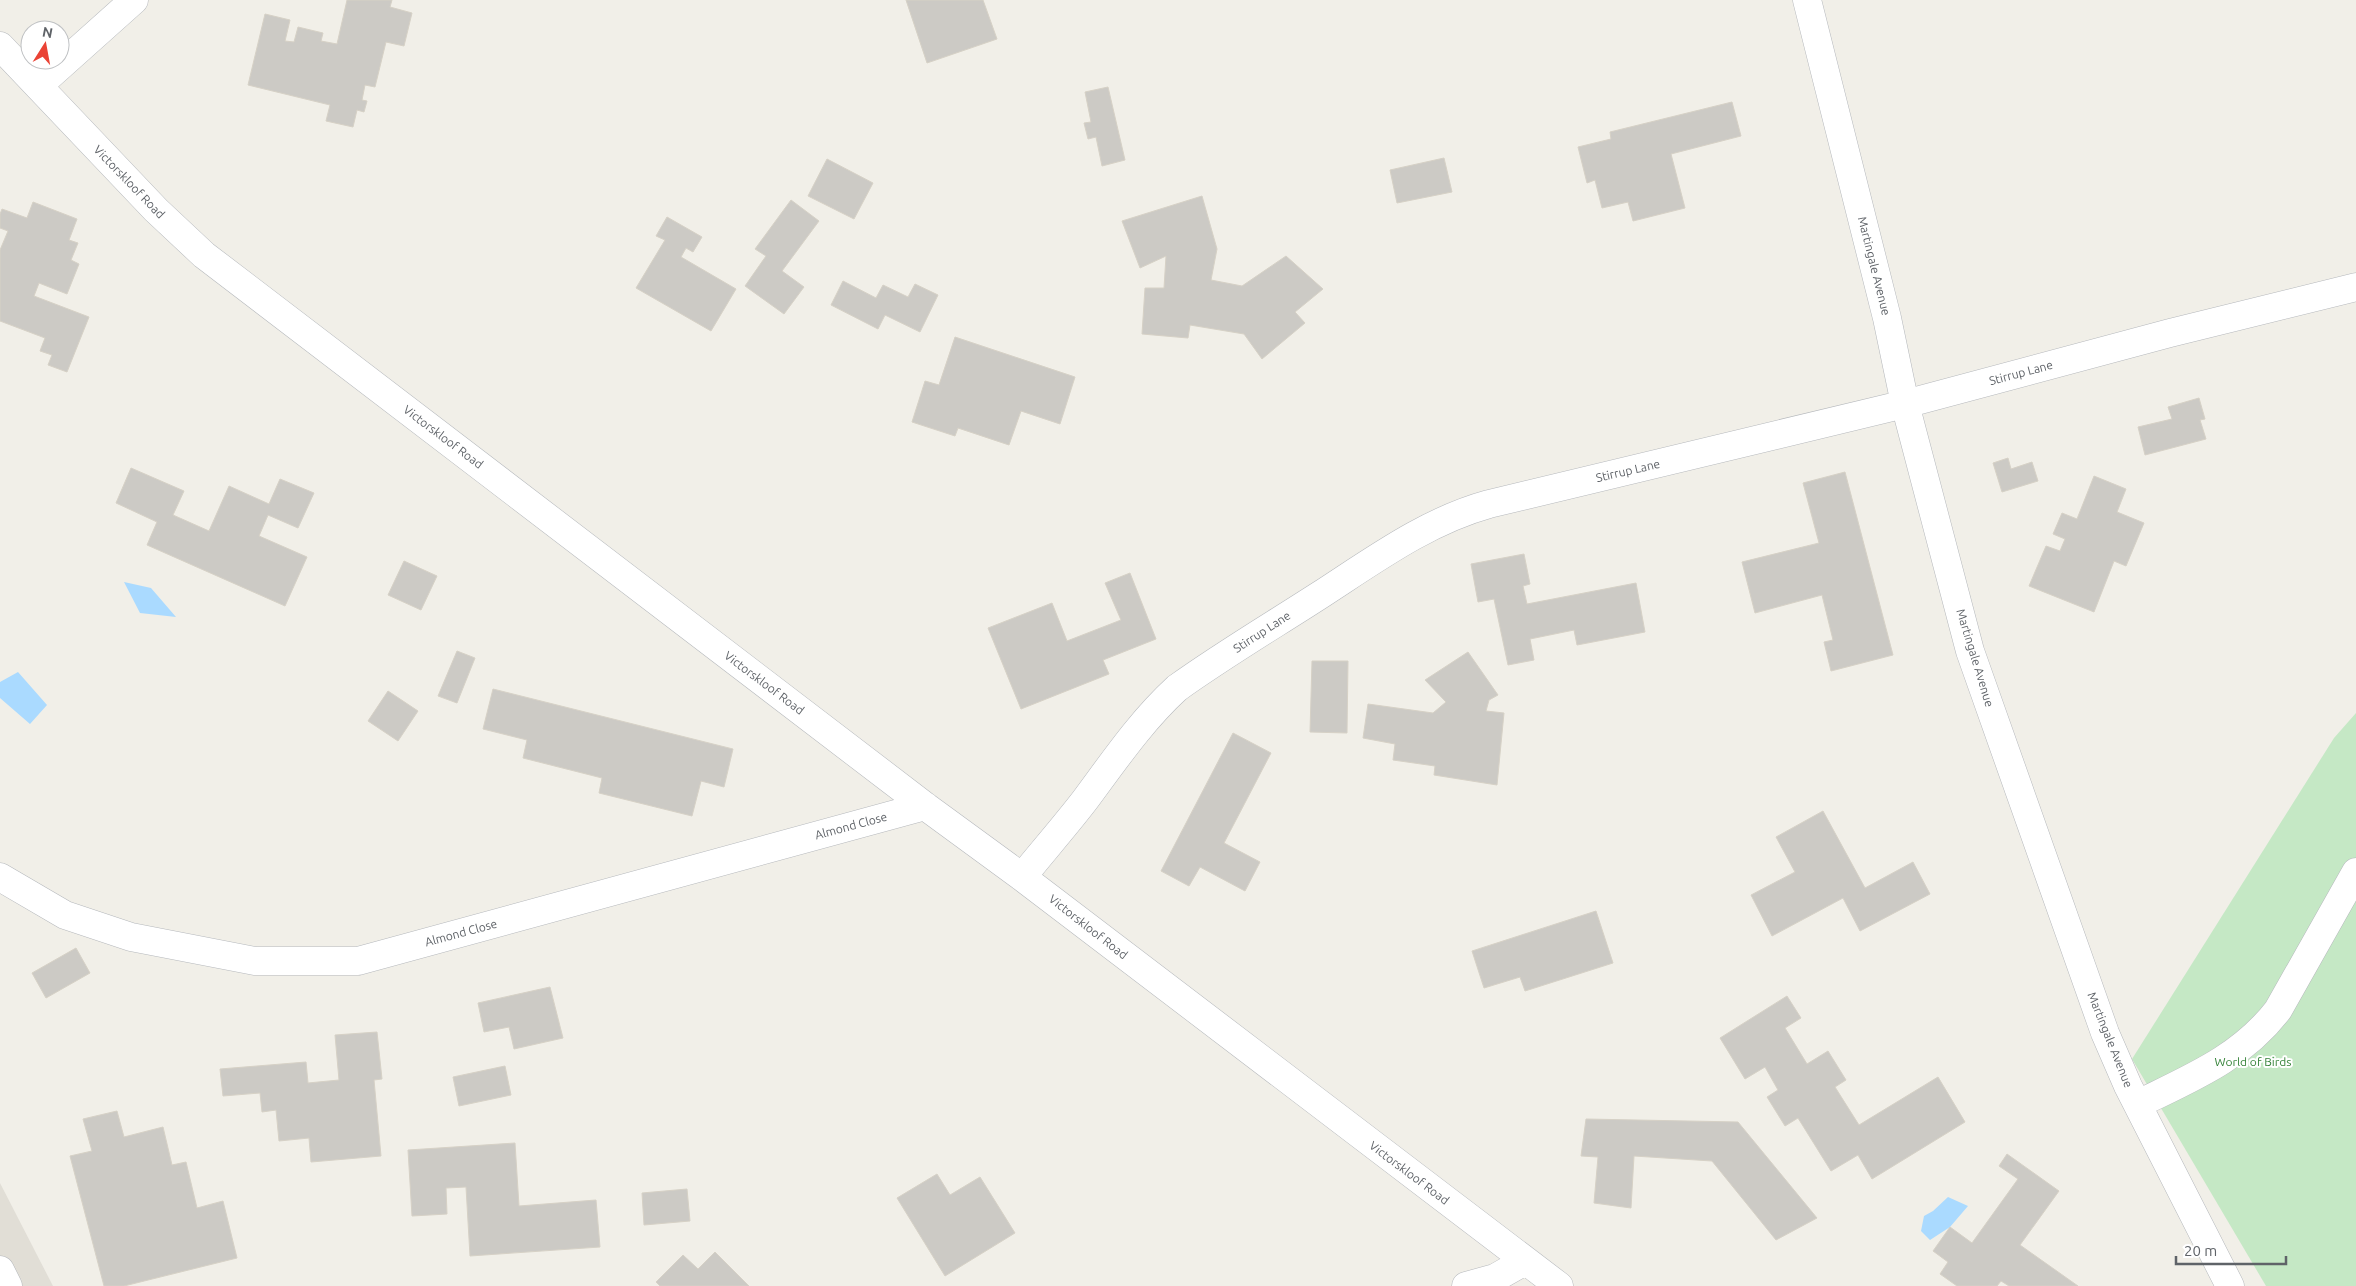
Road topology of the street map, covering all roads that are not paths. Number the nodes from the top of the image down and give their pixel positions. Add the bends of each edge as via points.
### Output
1 (134, 0) edge
2 (1807, 0) edge
3 (0, 46) edge
4 (39, 85) junction
5 (2356, 287) edge
6 (1904, 404) junction
7 (925, 806) junction
8 (2356, 872) edge
9 (0, 877) edge
10 (1022, 877) junction
11 (2138, 1104) junction
12 (1525, 1261) junction
13 (0, 1270) edge
14 (8, 1286) edge
15 (1466, 1286) edge
16 (1559, 1286) edge
17 (2230, 1286) edge

1 - 4 street
2 - 6 street, Martingale Avenue via 1887,318
3 - 4 street, Victorskloof Road
4 - 7 street, Victorskloof Road via 131,184 204,255
5 - 6 street, Stirrup Lane
6 - 10 street, Stirrup Lane via 1489,504 1467,510 1415,535 1177,688 1138,729
6 - 11 street, Martingale Avenue via 1970,651 2105,1033
7 - 9 street, Almond Close via 358,961 255,961 131,937 65,916
7 - 10 street, Victorskloof Road
8 - 11 street via 2278,1010 2263,1029 2240,1050
10 - 12 street, Victorskloof Road
11 - 17 street, Martingale Avenue
12 - 15 street via 1495,1278
12 - 16 street, Victorskloof Road
13 - 14 street

